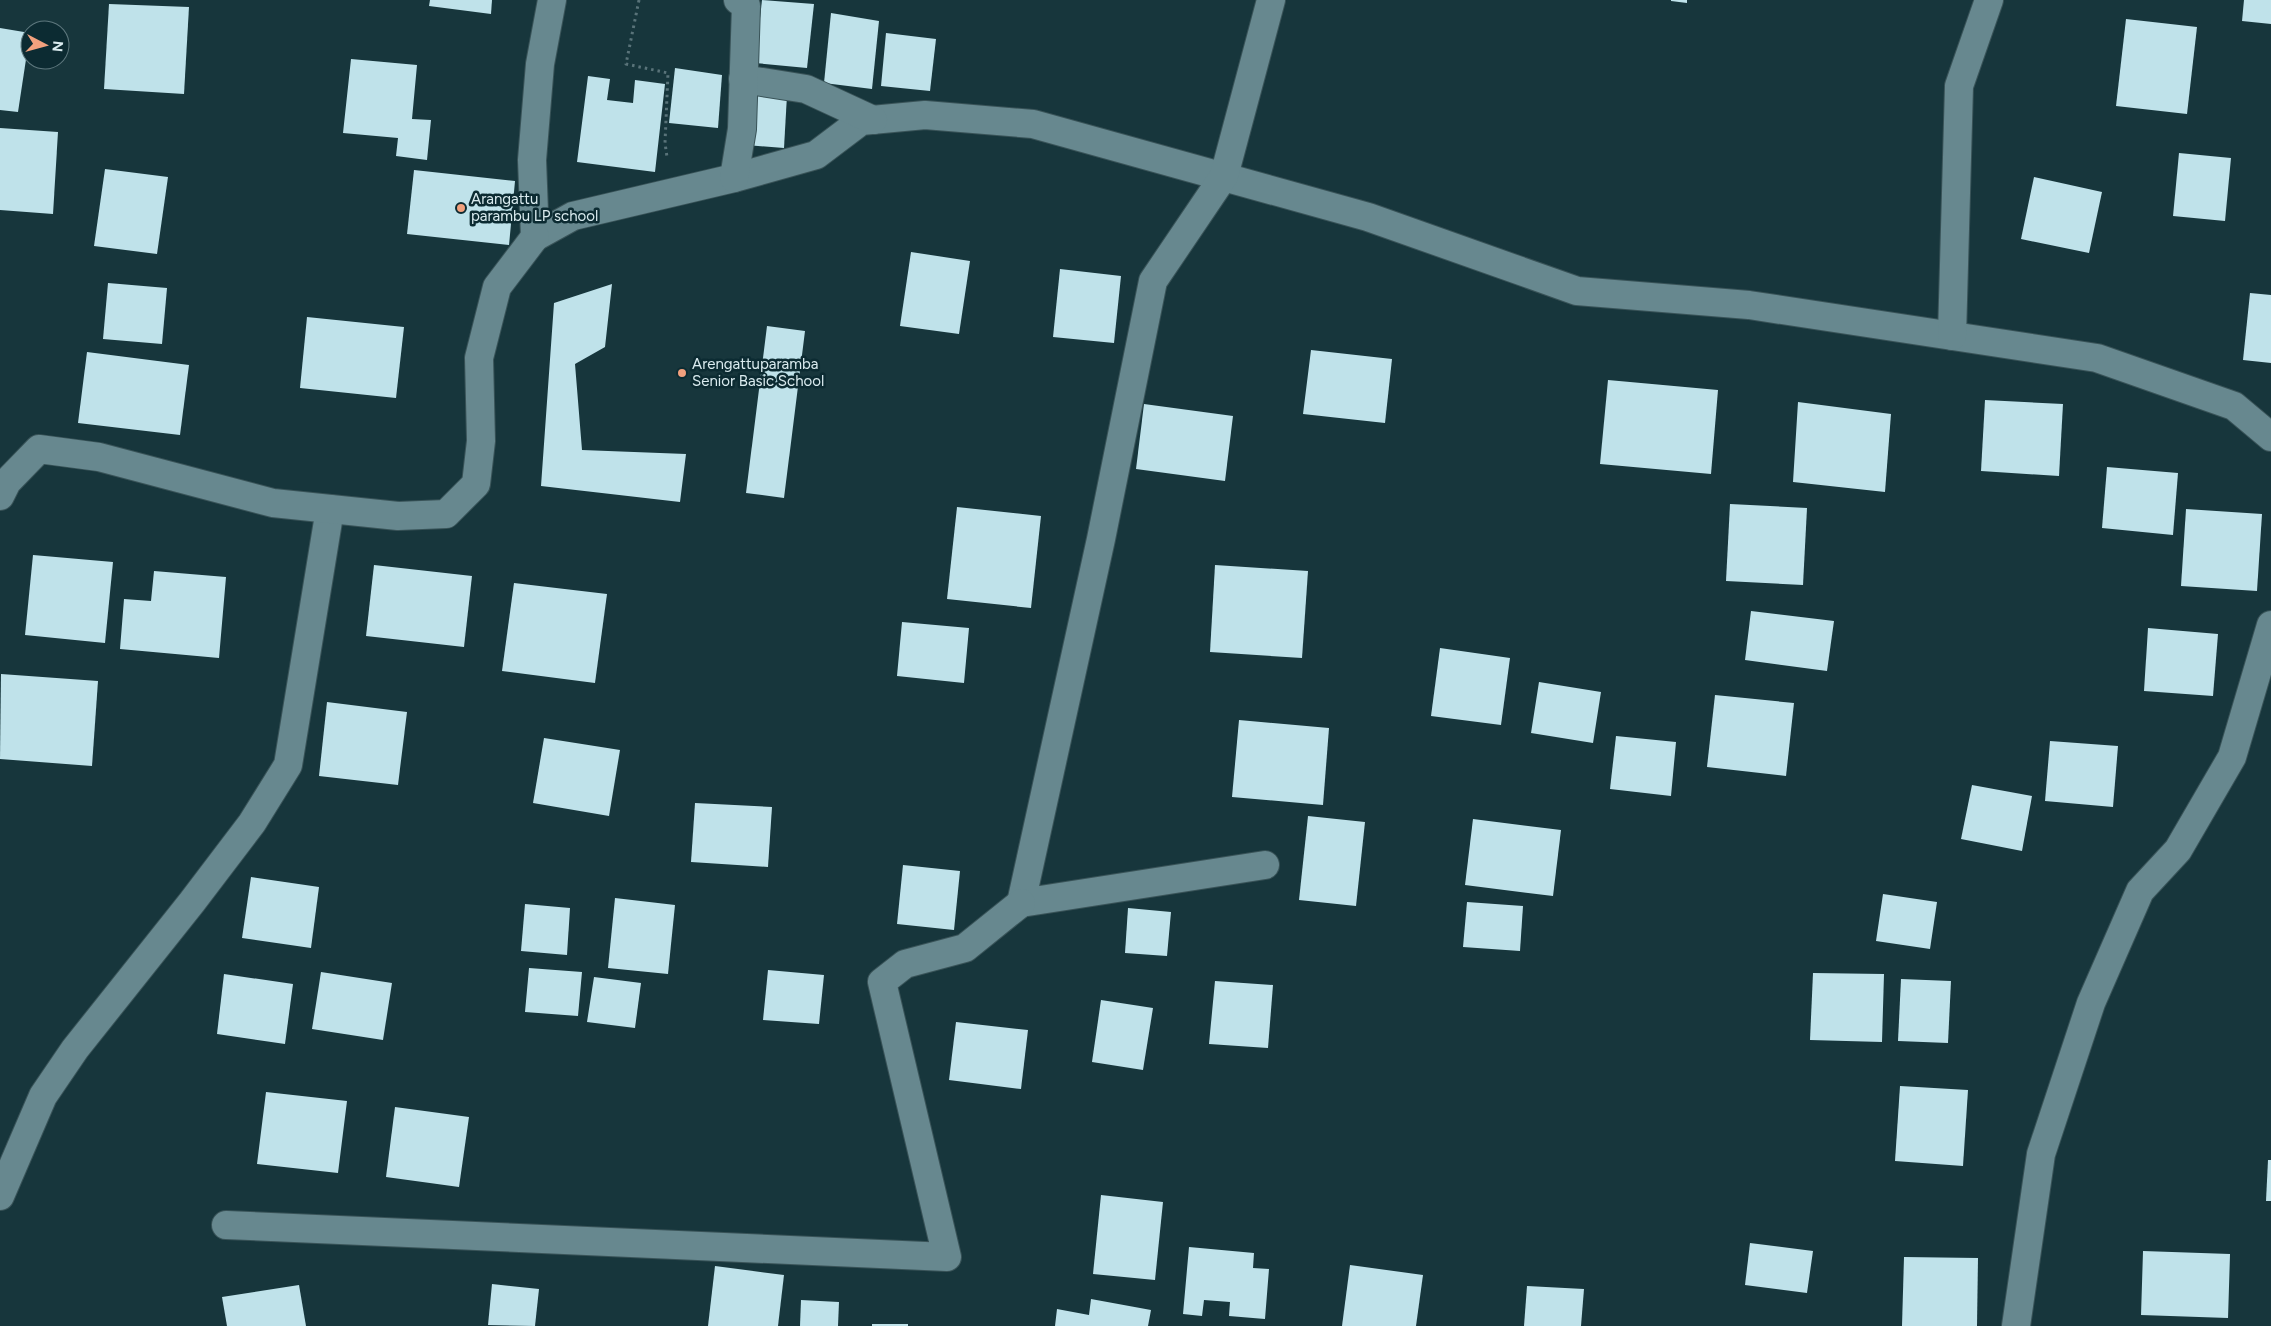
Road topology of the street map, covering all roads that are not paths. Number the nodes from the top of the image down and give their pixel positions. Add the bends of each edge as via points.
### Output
1 (552, 0) edge
2 (738, 0) edge
3 (1271, 0) edge
4 (1989, 0) edge
5 (744, 79) junction
6 (873, 120) junction
7 (1224, 176) junction
8 (734, 178) junction
9 (535, 237) junction
10 (1952, 336) junction
11 (2271, 437) edge
12 (0, 496) edge
13 (330, 508) junction
14 (2271, 624) edge
15 (1265, 865) dead end
16 (1021, 903) junction
17 (0, 1196) edge
18 (226, 1226) dead end
19 (2016, 1326) edge

1 - 9 street via 540,64 532,160
2 - 5 street via 746,6
3 - 7 street
4 - 10 street via 1959,86
5 - 6 street via 806,89
5 - 8 street via 742,129
6 - 7 street via 925,115 1033,124
6 - 8 street via 861,121 816,154
7 - 10 street via 1368,217 1577,291 1749,305
7 - 16 street via 1154,281
8 - 9 street via 573,216
9 - 13 street via 497,286 479,358 480,441 476,484 446,514 398,516
10 - 11 street via 2097,358 2234,406
12 - 13 street via 8,482 40,448 99,457 273,502
13 - 17 street via 288,765 252,822 75,1049 43,1096
14 - 19 street via 2232,757 2178,850 2140,891 2091,1004 2041,1154
15 - 16 street
16 - 18 street via 965,948 905,964 882,982 947,1257

